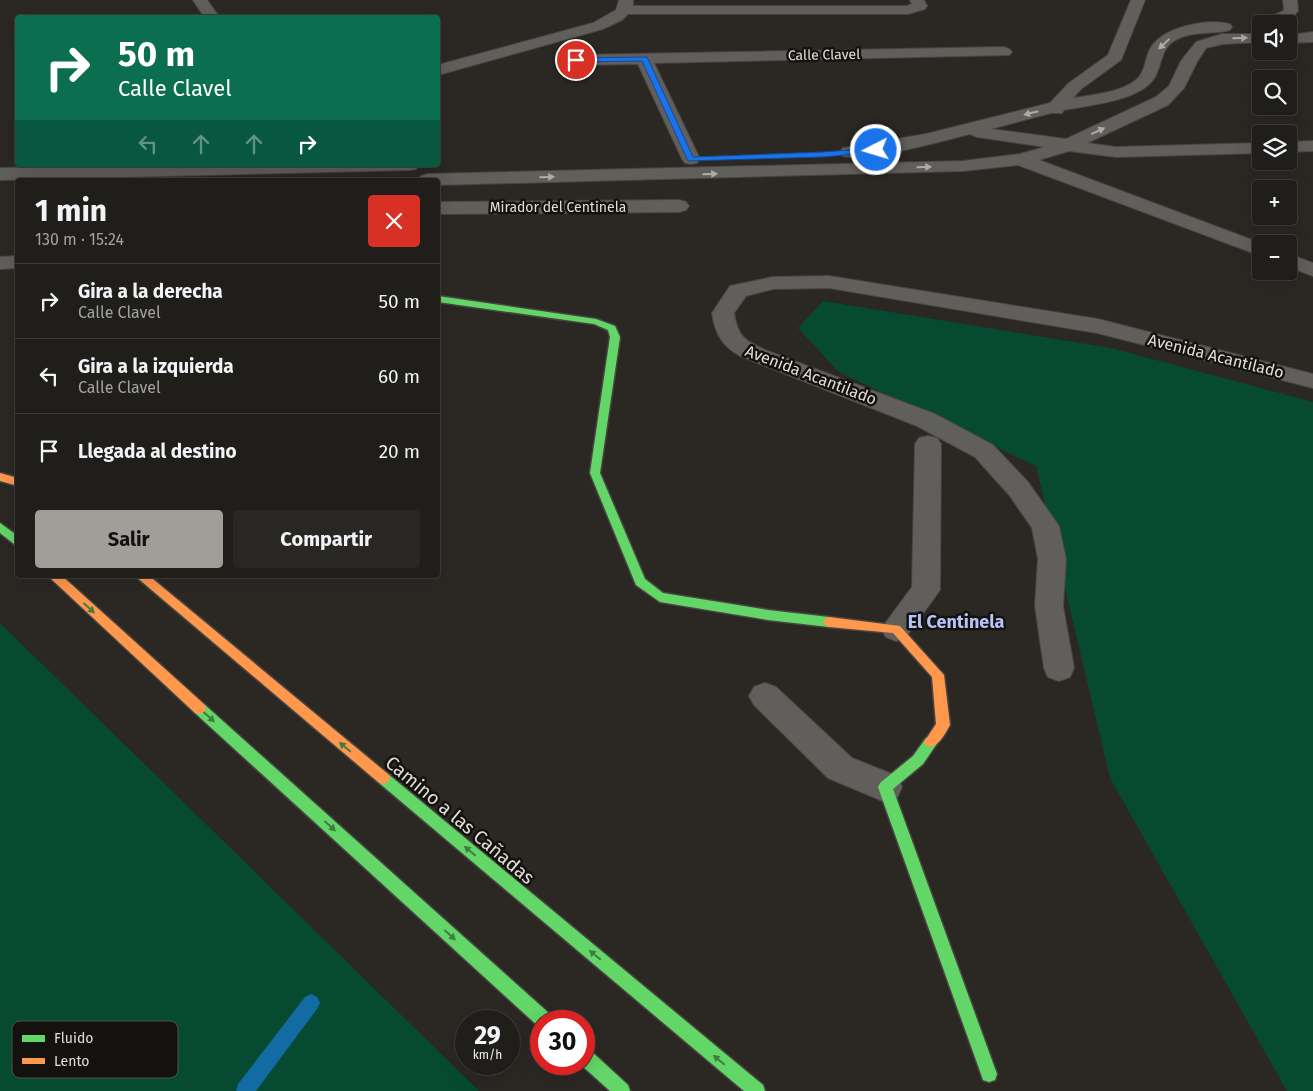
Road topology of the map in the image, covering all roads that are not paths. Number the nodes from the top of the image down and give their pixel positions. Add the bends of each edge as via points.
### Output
1 (200, 0) edge
2 (1138, 0) edge
3 (1290, 0) edge
4 (917, 4) edge
5 (625, 5) edge
6 (211, 15) edge
7 (1286, 15) edge
8 (1252, 25) edge
9 (1194, 30) junction
10 (1313, 37) edge
11 (1252, 38) edge
12 (1297, 38) edge
13 (1213, 40) junction
14 (1004, 52) dead end
15 (644, 59) junction
16 (576, 60) dead end
17 (440, 69) edge
18 (1061, 126) junction
19 (963, 130) junction
20 (1313, 146) edge
21 (1297, 147) edge
22 (1252, 148) edge
23 (691, 159) junction
24 (1020, 159) junction
25 (440, 164) edge
26 (87, 167) edge
27 (347, 167) edge
28 (0, 174) edge
29 (64, 176) edge
30 (502, 178) junction
31 (440, 180) edge
32 (15, 188) edge
33 (0, 189) edge
34 (678, 206) dead end
35 (440, 208) edge
36 (495, 208) junction
37 (1252, 247) edge
38 (15, 262) edge
39 (0, 263) edge
40 (1297, 263) edge
41 (1313, 270) edge
42 (440, 300) edge
43 (1313, 381) edge
44 (928, 444) dead end
45 (0, 477) edge
46 (15, 481) edge
47 (0, 527) edge
48 (15, 540) edge
49 (56, 578) edge
50 (144, 578) edge
51 (896, 629) junction
52 (1059, 668) dead end
53 (766, 696) dead end
54 (884, 788) junction
55 (533, 1010) edge
56 (595, 1066) edge
57 (989, 1074) dead end
58 (622, 1091) edge
59 (756, 1091) edge

1 - 6 street
2 - 18 street via 1115,57 1075,86
3 - 7 street via 1291,11
4 - 5 street
5 - 17 street via 618,17 598,26
8 - 9 street
9 - 13 street
9 -> 18 street via 1163,42 1146,79 1136,87
10 - 12 street
13 -> 11 street
18 -> 13 street via 1162,101 1176,88 1194,52
14 - 15 street, Calle Clavel
15 - 16 street, Calle Clavel
15 - 23 street
18 - 19 street
18 -> 19 street
18 - 22 street via 1116,152
18 - 24 street via 1051,151
19 - 23 street via 876,150
20 - 21 street
23 - 25 street
30 -> 24 street via 964,166
24 - 37 street
26 - 29 street
27 - 29 street
28 - 29 street
30 - 31 street
30 - 36 street
32 - 33 street
34 - 36 street, Mirador del Centinela
35 - 36 street, Mirador del Centinela
38 - 39 street
40 - 41 street
42 - 51 main road via 596,322 612,328 615,337 596,473 640,582 660,597 768,615
43 - 52 street, Avenida Acantilado via 1098,326 838,284 773,283 738,291 723,313 725,332 735,345 926,420 984,451 1019,489 1046,526 1052,559 1049,606
44 - 51 street via 926,590
45 - 46 main road
47 - 48 main road
49 -> 55 main road
59 -> 50 main road, Camino a las Cañadas
51 - 54 main road via 938,675 943,725 918,760
53 - 54 street via 840,768
54 - 57 main road
56 - 58 main road

